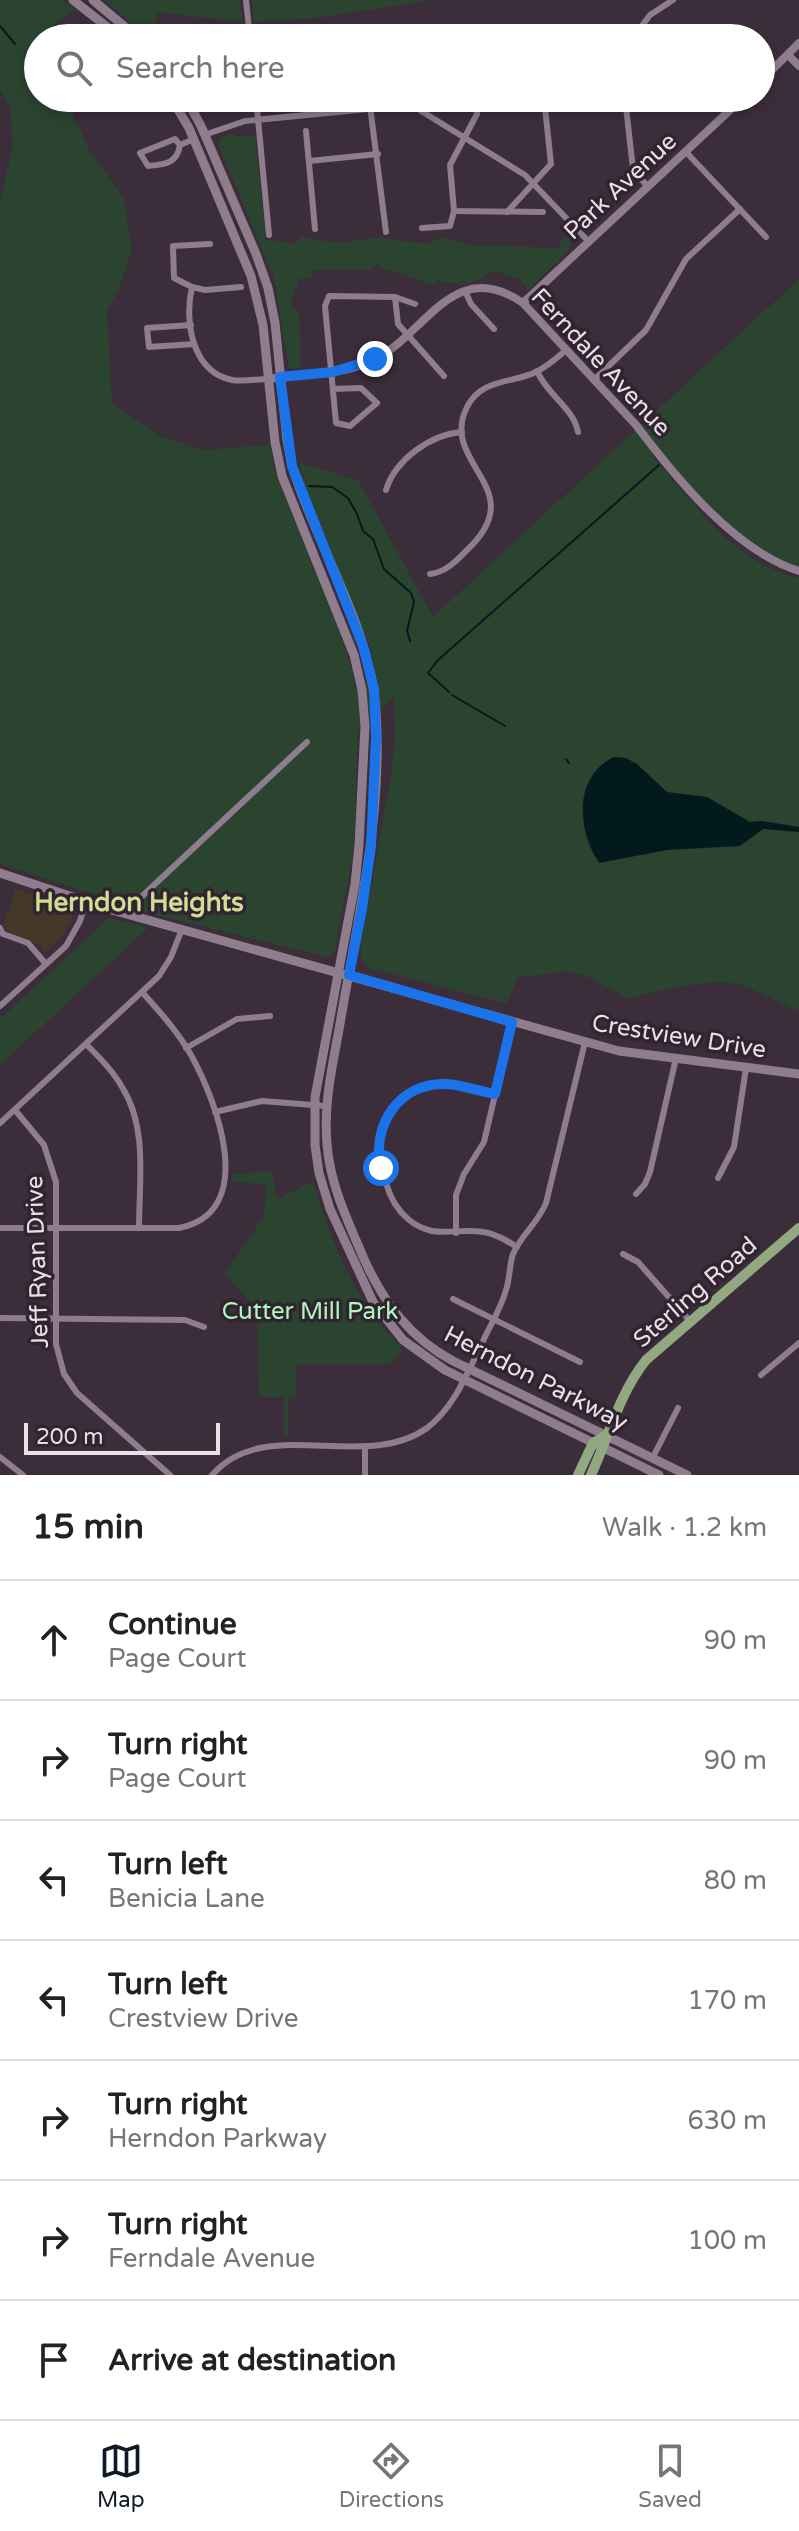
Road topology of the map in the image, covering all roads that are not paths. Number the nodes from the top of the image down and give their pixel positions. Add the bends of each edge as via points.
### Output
1 (73, 0) edge
2 (93, 0) edge
3 (246, 0) edge
4 (673, 0) edge
5 (103, 24) edge
6 (121, 24) edge
7 (249, 24) edge
8 (643, 24) edge
9 (799, 43) edge
10 (789, 56) junction
11 (799, 66) edge
12 (775, 68) edge
13 (179, 112) edge
14 (193, 112) edge
15 (257, 112) edge
16 (339, 112) edge
17 (371, 112) edge
18 (423, 112) edge
19 (477, 112) edge
20 (545, 112) edge
21 (627, 112) edge
22 (728, 112) edge
23 (258, 120) junction
24 (306, 131) dead end
25 (205, 135) junction
26 (466, 138) junction
27 (194, 139) junction
28 (180, 145) junction
29 (686, 152) junction
30 (378, 154) junction
31 (309, 161) junction
32 (534, 183) junction
33 (648, 187) junction
34 (740, 209) junction
35 (454, 211) junction
36 (507, 212) junction
37 (543, 212) dead end
38 (422, 228) dead end
39 (315, 229) dead end
40 (386, 232) dead end
41 (269, 235) dead end
42 (766, 237) dead end
43 (589, 242) junction
44 (210, 244) dead end
45 (192, 287) junction
46 (241, 287) dead end
47 (465, 291) junction
48 (395, 297) junction
49 (523, 303) junction
50 (415, 304) dead end
51 (191, 325) junction
52 (494, 329) dead end
53 (407, 336) junction
54 (194, 344) junction
55 (566, 350) junction
56 (537, 371) junction
57 (331, 373) junction
58 (444, 376) dead end
59 (280, 377) junction
60 (269, 379) junction
61 (594, 380) junction
62 (333, 389) junction
63 (462, 432) junction
64 (578, 432) dead end
65 (386, 490) dead end
66 (799, 571) edge
67 (430, 574) dead end
68 (307, 742) dead end
69 (0, 873) edge
70 (86, 901) junction
71 (132, 915) junction
72 (0, 928) edge
73 (182, 929) junction
74 (46, 964) junction
75 (338, 972) junction
76 (349, 975) junction
77 (142, 992) junction
78 (0, 1006) edge
79 (270, 1016) dead end
80 (512, 1022) junction
81 (585, 1042) junction
82 (86, 1044) junction
83 (186, 1048) junction
84 (676, 1058) junction
85 (746, 1068) junction
86 (799, 1074) edge
87 (495, 1094) junction
88 (314, 1105) junction
89 (326, 1106) junction
90 (15, 1110) junction
91 (215, 1112) junction
92 (0, 1123) edge
93 (718, 1178) dead end
94 (636, 1194) dead end
95 (0, 1228) edge
96 (57, 1228) junction
97 (139, 1228) junction
98 (799, 1228) edge
99 (456, 1233) junction
100 (517, 1247) junction
101 (623, 1254) dead end
102 (453, 1299) dead end
103 (0, 1318) edge
104 (56, 1319) junction
105 (493, 1319) junction
106 (690, 1321) junction
107 (204, 1327) dead end
108 (799, 1343) edge
109 (580, 1362) dead end
110 (468, 1369) junction
111 (761, 1375) dead end
112 (463, 1379) junction
113 (678, 1408) dead end
114 (605, 1436) junction
115 (598, 1446) junction
116 (365, 1447) junction
117 (0, 1457) edge
118 (652, 1459) junction
119 (23, 1475) edge
120 (170, 1475) edge
121 (212, 1475) edge
122 (365, 1475) edge
123 (578, 1475) edge
124 (591, 1475) edge
125 (659, 1475) edge
126 (687, 1475) edge

1 - 5 main road
2 - 6 main road
3 - 7 street
4 - 8 street
9 - 10 street
10 - 11 street
10 - 12 street
13 - 27 main road, Herndon Parkway
14 - 25 main road, Herndon Parkway
15 - 23 street
16 - 23 street
17 - 30 street
18 - 26 street
19 - 26 street
20 - 32 street via 551,164
21 - 33 street via 633,169
22 - 29 street, Park Avenue
23 - 25 street
23 - 41 street
24 - 31 street
25 - 27 street
25 - 59 main road, Herndon Parkway via 268,288
26 - 32 street
26 - 35 street via 450,165
27 - 28 street
27 - 60 main road, Herndon Parkway via 251,276
28 - 28 street via 175,139 140,153 148,166 169,164 179,155
29 - 33 street, Park Avenue
29 - 34 street
30 - 31 street
30 - 40 street
31 - 39 street
32 - 36 street
32 - 43 street
33 - 43 street, Park Avenue
34 - 42 street
34 - 61 street via 686,259 646,330
35 - 36 street
35 - 38 street via 450,226
36 - 37 street
43 - 49 street, Park Avenue
44 - 45 street via 173,246 174,278
45 - 46 street
45 - 51 street
47 - 49 street, Ferndale Avenue via 495,290
47 - 52 street
47 - 53 street via 437,306
48 - 50 street
48 - 53 street via 397,319
48 - 57 street via 329,296 325,306
49 - 55 street, Ferndale Avenue
51 - 54 street
51 - 54 street via 147,328 149,347
53 - 57 street via 375,359
53 - 58 street
54 - 60 street via 199,359 222,377
55 - 56 street
55 - 61 street, Ferndale Avenue
56 - 63 street via 477,393
56 - 64 street via 571,414
57 - 59 street
57 - 62 street
59 - 60 street
59 - 76 main road, Herndon Parkway via 292,466 363,646 374,689 371,846
60 - 75 main road, Herndon Parkway via 282,476 354,655 362,690 359,845
61 - 66 street, Ferndale Avenue via 729,530 764,556
62 - 62 street via 361,388 377,403 350,426 341,425 336,423
63 - 65 street via 439,435 424,444 394,472
63 - 67 street via 465,449 490,495 491,515 479,540 450,566
68 - 71 street via 138,900
69 - 70 main road, Crestview Drive
70 - 71 main road, Crestview Drive
70 - 74 street via 73,935
71 - 73 main road, Crestview Drive
72 - 74 street via 28,943
73 - 75 main road, Crestview Drive
73 - 77 street via 166,967
74 - 78 street
75 - 76 main road, Crestview Drive
75 - 88 main road, Herndon Parkway
76 - 80 main road, Crestview Drive
76 - 89 main road, Herndon Parkway
77 - 82 street
77 - 83 street
79 - 83 street via 237,1019
80 - 81 main road, Crestview Drive
80 - 87 street
81 - 84 main road, Crestview Drive
81 - 100 street via 546,1203
82 - 90 street
82 - 97 street via 117,1078 135,1114
83 - 91 street
84 - 85 main road, Crestview Drive
84 - 94 street via 650,1172
85 - 86 main road, Crestview Drive
85 - 93 street via 734,1147
87 - 99 street via 484,1142 456,1195
87 - 99 street via 446,1084 426,1086 396,1104 381,1129 379,1158 394,1203 416,1225
88 - 89 street
88 - 91 street via 262,1101
88 - 112 main road, Herndon Parkway via 325,1196 373,1302 412,1348
89 - 110 main road, Herndon Parkway via 326,1143 336,1192 381,1295 420,1340
90 - 92 street
90 - 96 street, Jeff Ryan Drive via 50,1156
91 - 97 street via 225,1177 217,1204 189,1226
95 - 96 street
96 - 97 street
96 - 104 street, Jeff Ryan Drive
98 - 106 main road, Sterling Road
99 - 100 street via 492,1234
100 - 105 street
101 - 106 street via 638,1262
102 - 105 street
103 - 104 street
104 - 107 street via 185,1320
104 - 120 street, Jeff Ryan Drive via 57,1354 70,1383
105 - 109 street
105 - 110 street
106 - 114 main road, Sterling Road via 637,1372
108 - 111 street
110 - 112 street
110 - 114 main road, Herndon Parkway
112 - 115 main road, Herndon Parkway
112 - 116 street via 445,1411 426,1428 403,1441
113 - 118 street
114 - 115 main road
114 - 118 main road, Herndon Parkway
115 - 123 main road
115 - 124 main road
115 - 125 main road, Herndon Parkway
116 - 121 street via 257,1448 235,1456
116 - 122 street
117 - 119 street
118 - 126 main road, Herndon Parkway

